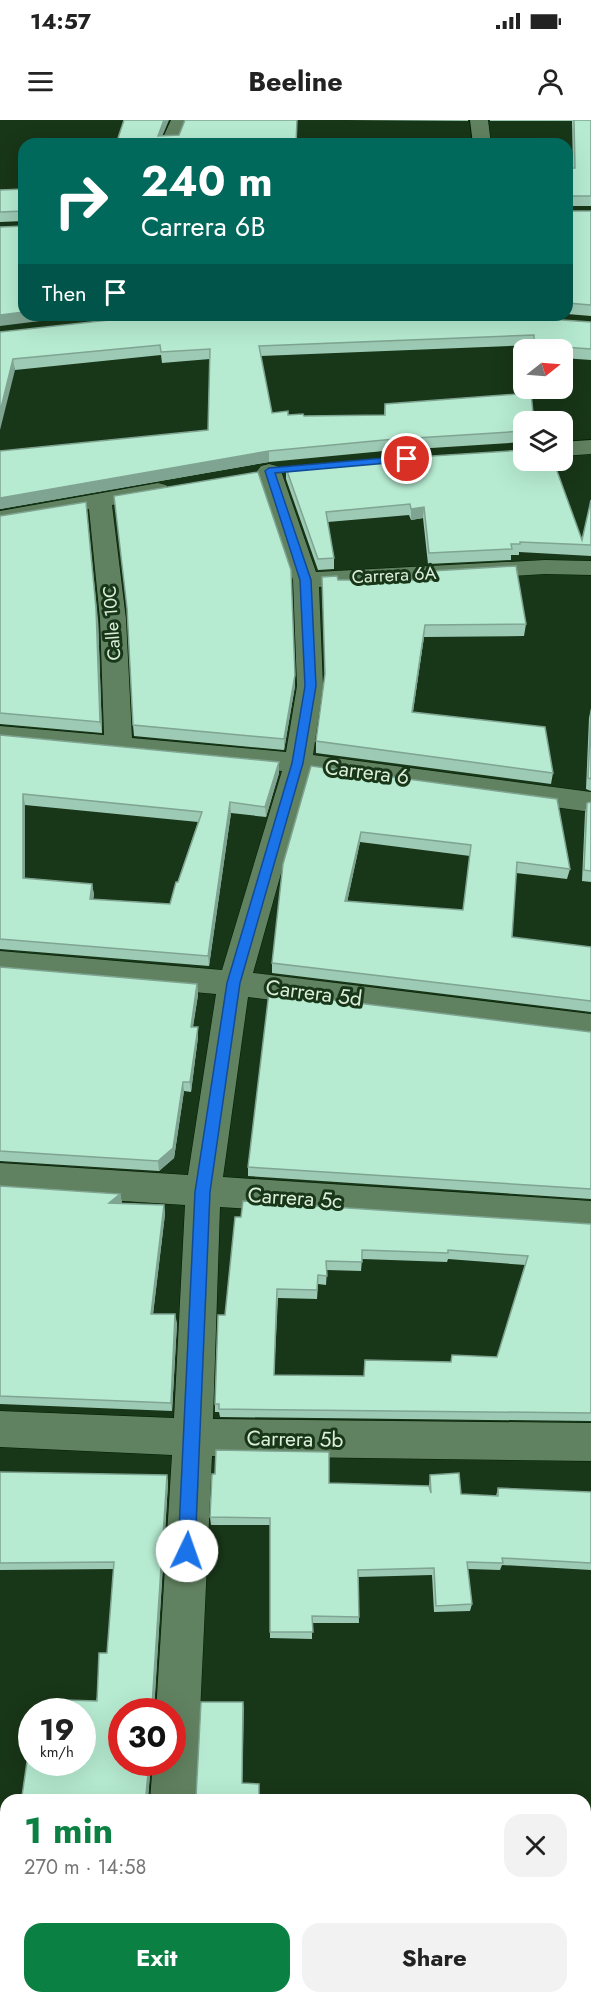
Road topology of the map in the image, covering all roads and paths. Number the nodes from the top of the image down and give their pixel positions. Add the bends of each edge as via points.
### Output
1 (180, 120) edge
2 (479, 120) edge
3 (172, 138) edge
4 (481, 138) edge
5 (591, 447) edge
6 (573, 448) edge
7 (270, 471) dead end
8 (179, 486) edge
9 (100, 500) junction
10 (0, 518) edge
11 (591, 568) edge
12 (306, 580) junction
13 (0, 735) edge
14 (118, 746) junction
15 (298, 763) junction
16 (591, 802) edge
17 (0, 963) edge
18 (234, 983) junction
19 (591, 1027) edge
20 (0, 1179) edge
21 (203, 1192) junction
22 (591, 1216) edge
23 (0, 1430) edge
24 (193, 1437) junction
25 (591, 1442) edge
26 (173, 1794) edge

1 - 3 street
2 - 4 street
5 - 6 street
7 - 12 street
8 - 9 street
9 - 10 street
9 - 14 street, Calle 10C via 113,619
11 - 12 street, Carrera 6A
12 - 15 street via 310,686
13 - 14 street, Carrera 6
14 - 15 street, Carrera 6
15 - 16 street, Carrera 6
15 - 18 street
17 - 18 street, Carrera 5d
18 - 19 street, Carrera 5d
18 - 21 street
20 - 21 street, Carrera 5c
21 - 22 street, Carrera 5c
21 - 24 street
23 - 24 street, Carrera 5b
24 - 25 street, Carrera 5b
24 - 26 street

